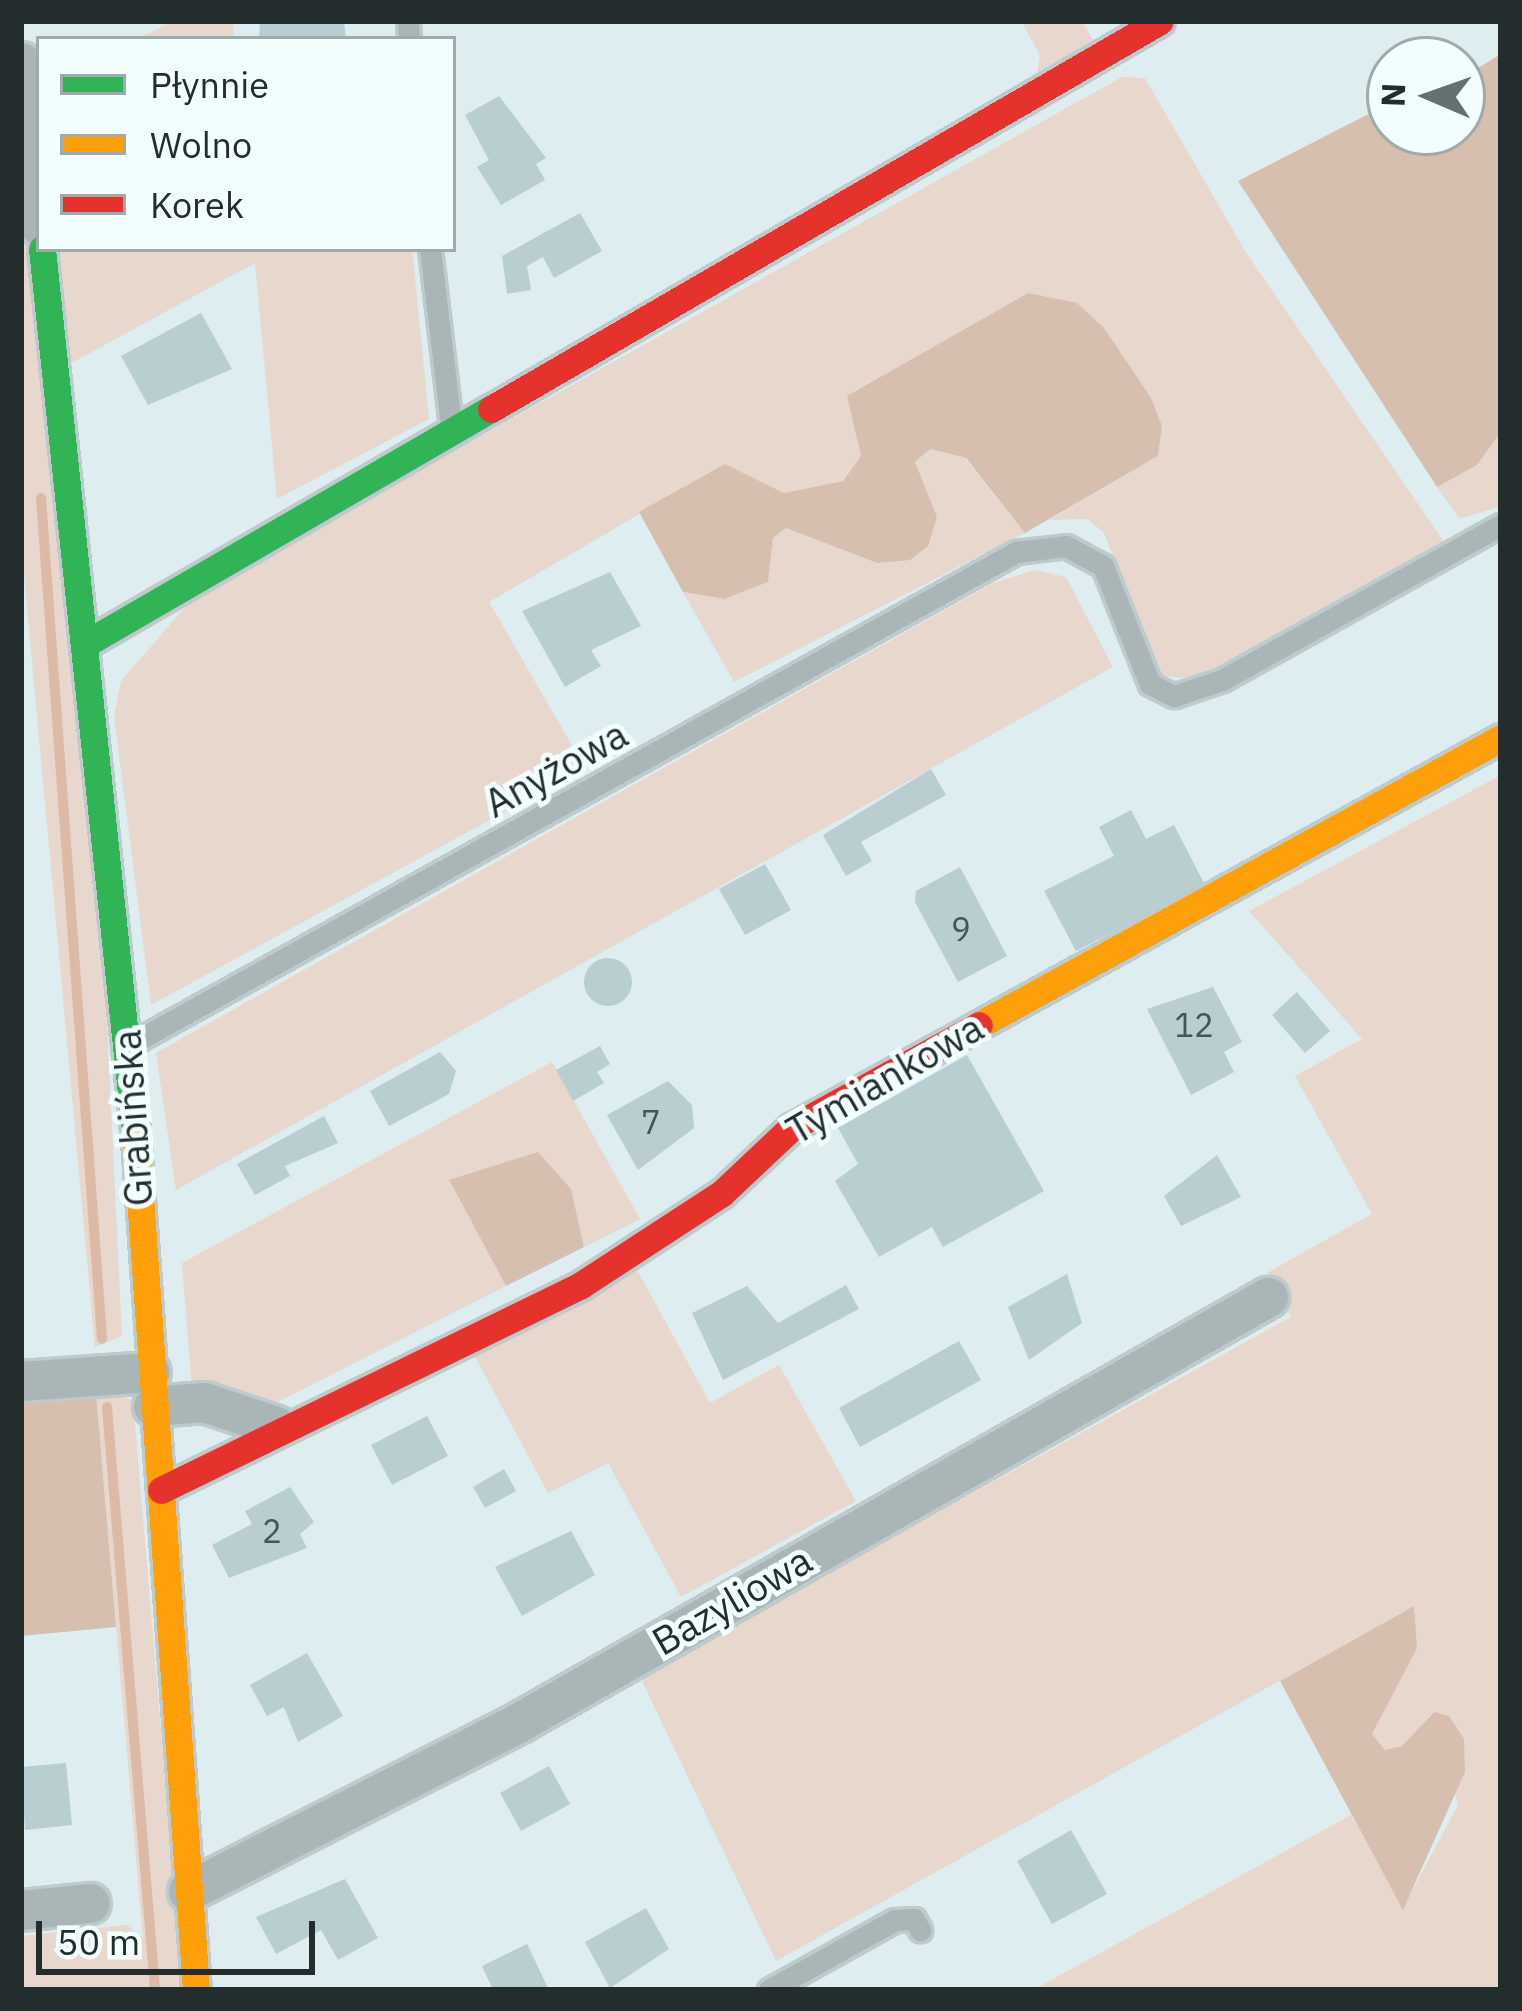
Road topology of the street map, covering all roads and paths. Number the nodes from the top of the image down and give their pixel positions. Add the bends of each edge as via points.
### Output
1 (1160, 21) edge
2 (21, 62) edge
3 (36, 198) edge
4 (42, 252) edge
5 (430, 252) edge
6 (452, 433) junction
7 (1501, 525) edge
8 (85, 644) junction
9 (1501, 738) edge
10 (129, 1045) junction
11 (1268, 1297) dead end
12 (21, 1381) edge
13 (152, 1389) junction
14 (276, 1426) junction
15 (161, 1490) junction
16 (188, 1891) junction
17 (90, 1903) dead end
18 (21, 1910) edge
19 (920, 1930) dead end
20 (196, 1990) edge
21 (769, 1990) edge

1 - 6 street
2 - 3 street
4 - 8 street, Grabińska
5 - 6 lane
6 - 8 street
7 - 10 lane, Anyżowa via 1222,680 1174,696 1150,684 1103,566 1066,546 1016,552
8 - 10 street, Grabińska
9 - 14 street, Tymiankowa via 790,1128 722,1193 581,1285
10 - 13 street, Grabińska
11 - 16 street, Bazyliowa via 521,1721
12 - 13 street
13 - 14 street
13 - 15 street, Grabińska
14 - 15 street, Tymiankowa
15 - 16 street, Grabińska
16 - 20 street, Grabińska
17 - 18 street
19 - 21 lane via 914,1919 895,1920

